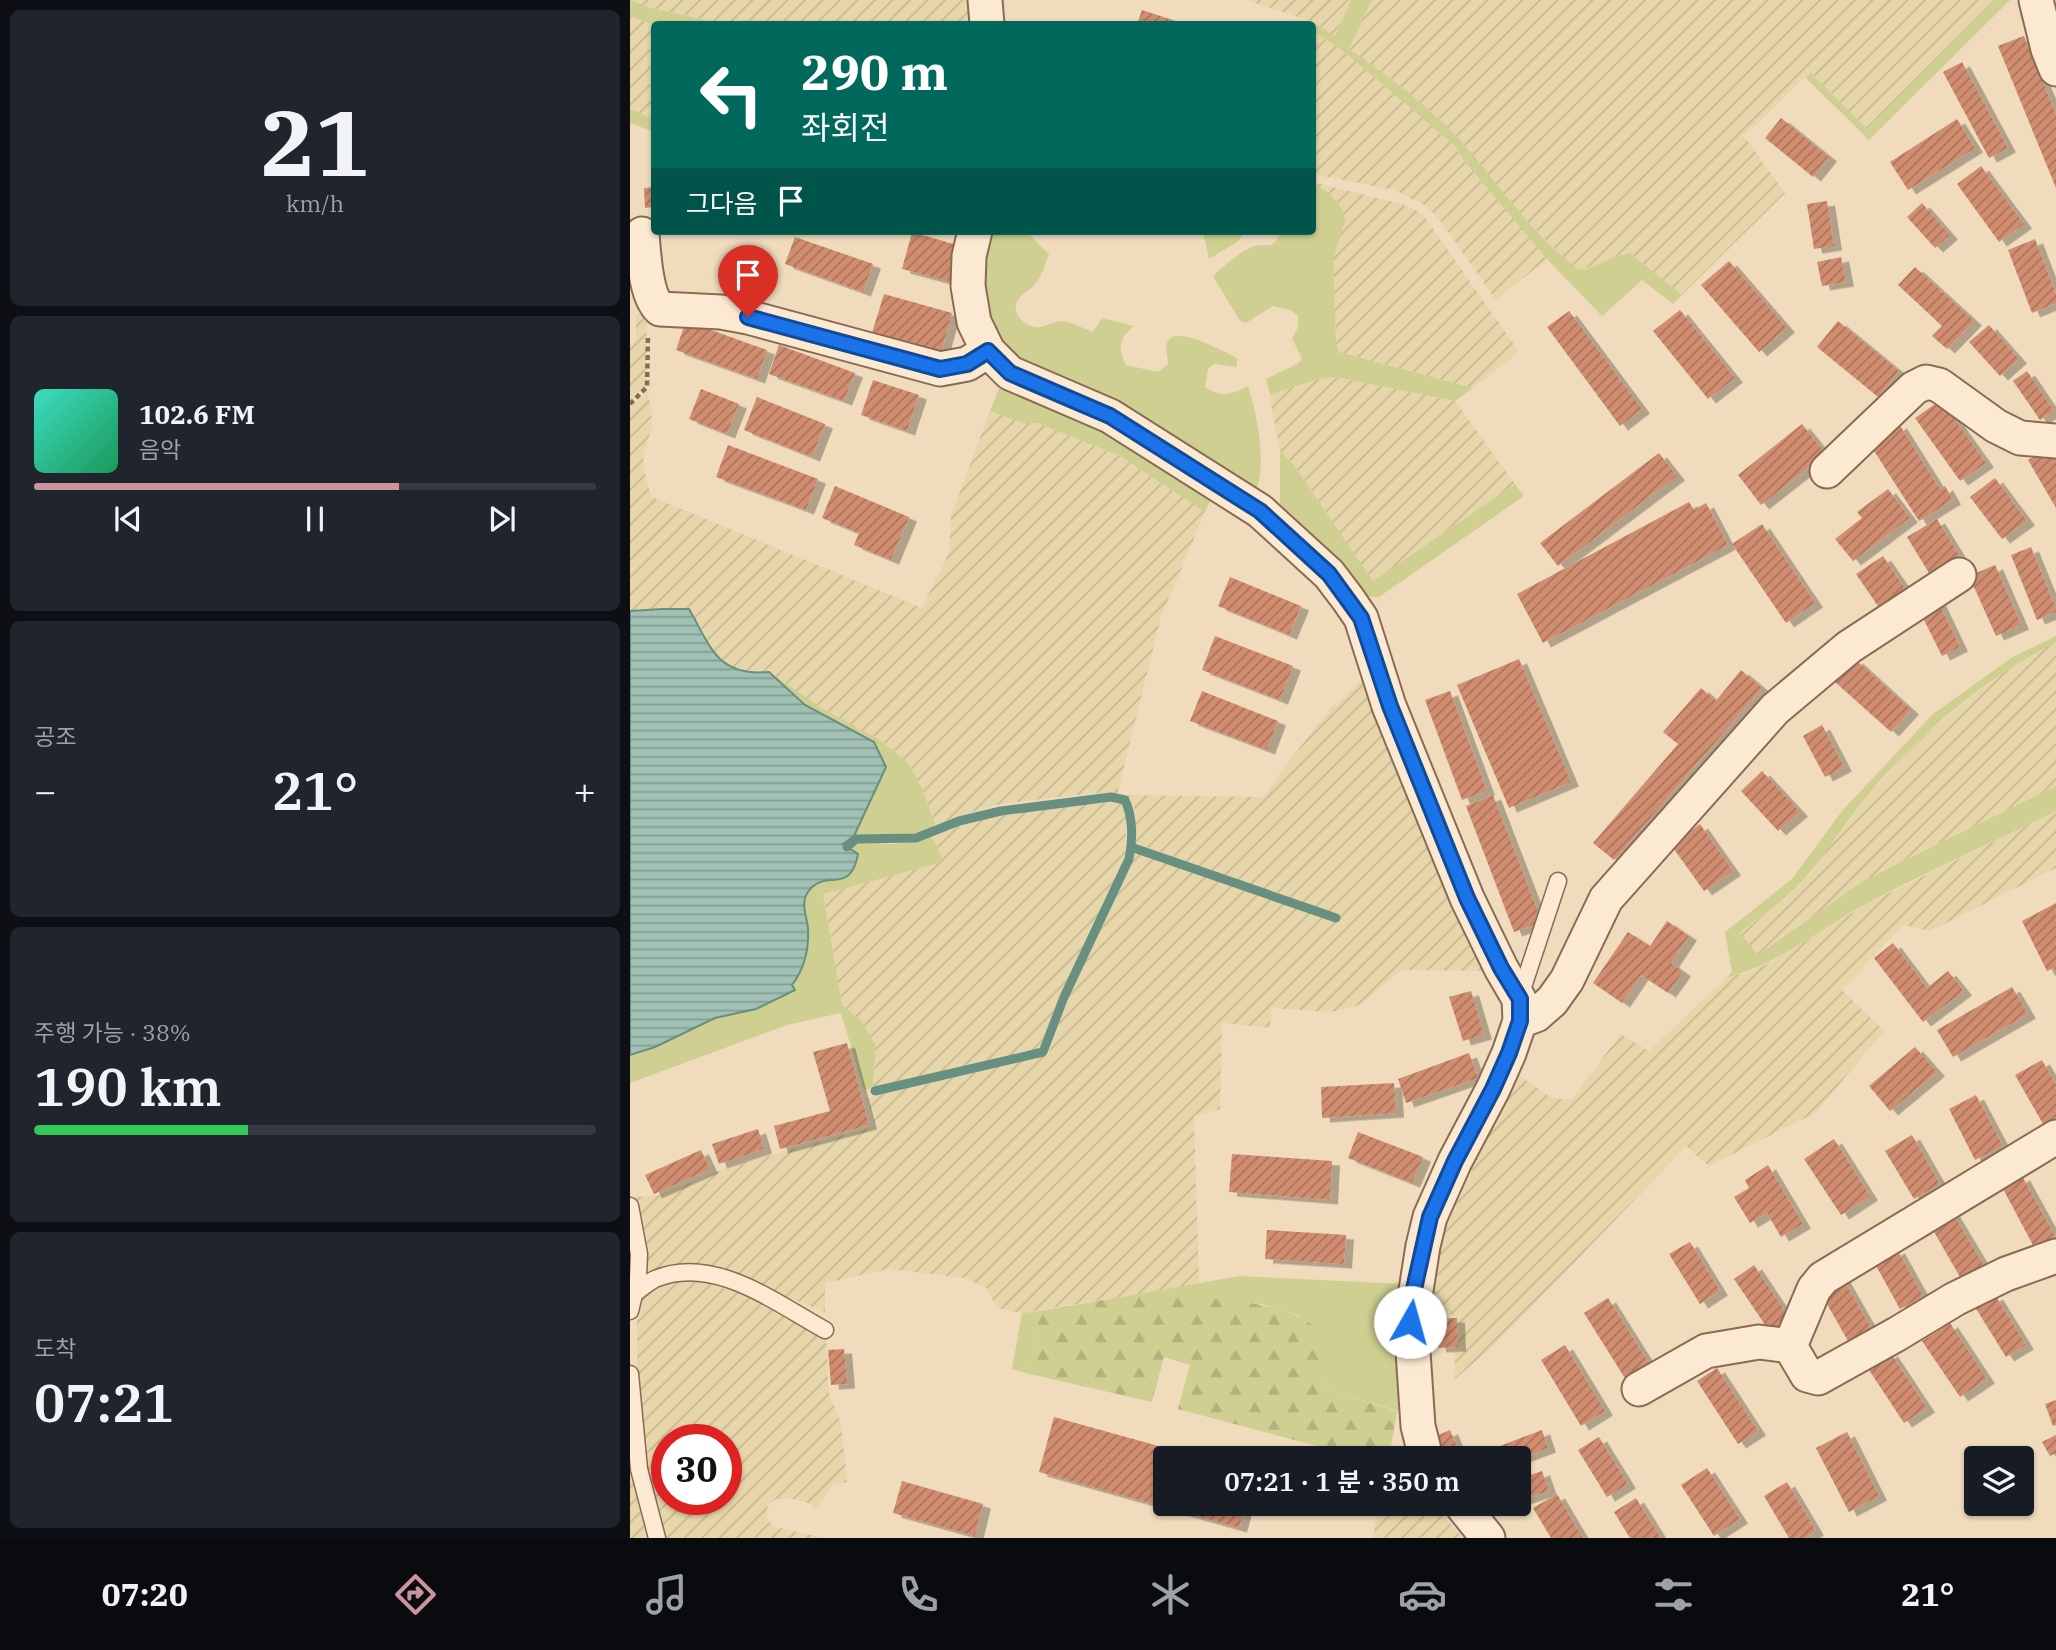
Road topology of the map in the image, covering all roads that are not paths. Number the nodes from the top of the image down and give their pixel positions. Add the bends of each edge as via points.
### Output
1 (985, 0) edge
2 (2036, 0) edge
3 (987, 21) edge
4 (2056, 69) edge
5 (642, 234) dead end
6 (974, 235) edge
7 (988, 351) junction
8 (2056, 441) edge
9 (1827, 471) dead end
10 (1959, 575) dead end
11 (1558, 881) dead end
12 (1520, 1010) junction
13 (2056, 1137) edge
14 (630, 1206) edge
15 (2056, 1256) edge
16 (631, 1303) edge
17 (825, 1330) dead end
18 (1790, 1346) junction
19 (630, 1374) edge
20 (1640, 1389) dead end
21 (1422, 1446) edge
22 (1470, 1516) edge
23 (657, 1538) edge
24 (1488, 1538) edge

1 - 3 street
2 - 4 street
5 - 7 street via 647,276 660,309 748,317 940,369 967,364
6 - 7 street via 968,286 974,322
7 - 12 street via 1010,373 1110,416 1260,511 1329,574 1361,618 1390,706 1467,898
8 - 9 street via 2020,438 1939,385 1926,382 1914,388
10 - 12 street via 1849,647 1775,709 1606,899 1552,1001 1536,1015
11 - 12 lane
12 - 21 street via 1493,1089 1430,1217 1423,1246 1410,1322
13 - 18 street via 1823,1278
14 - 16 lane via 639,1254
15 - 18 street via 1955,1298 1818,1378 1807,1375
16 - 17 lane via 653,1280 695,1272 723,1277
18 - 20 street via 1759,1342 1706,1350
19 - 23 lane via 639,1469
22 - 24 street

